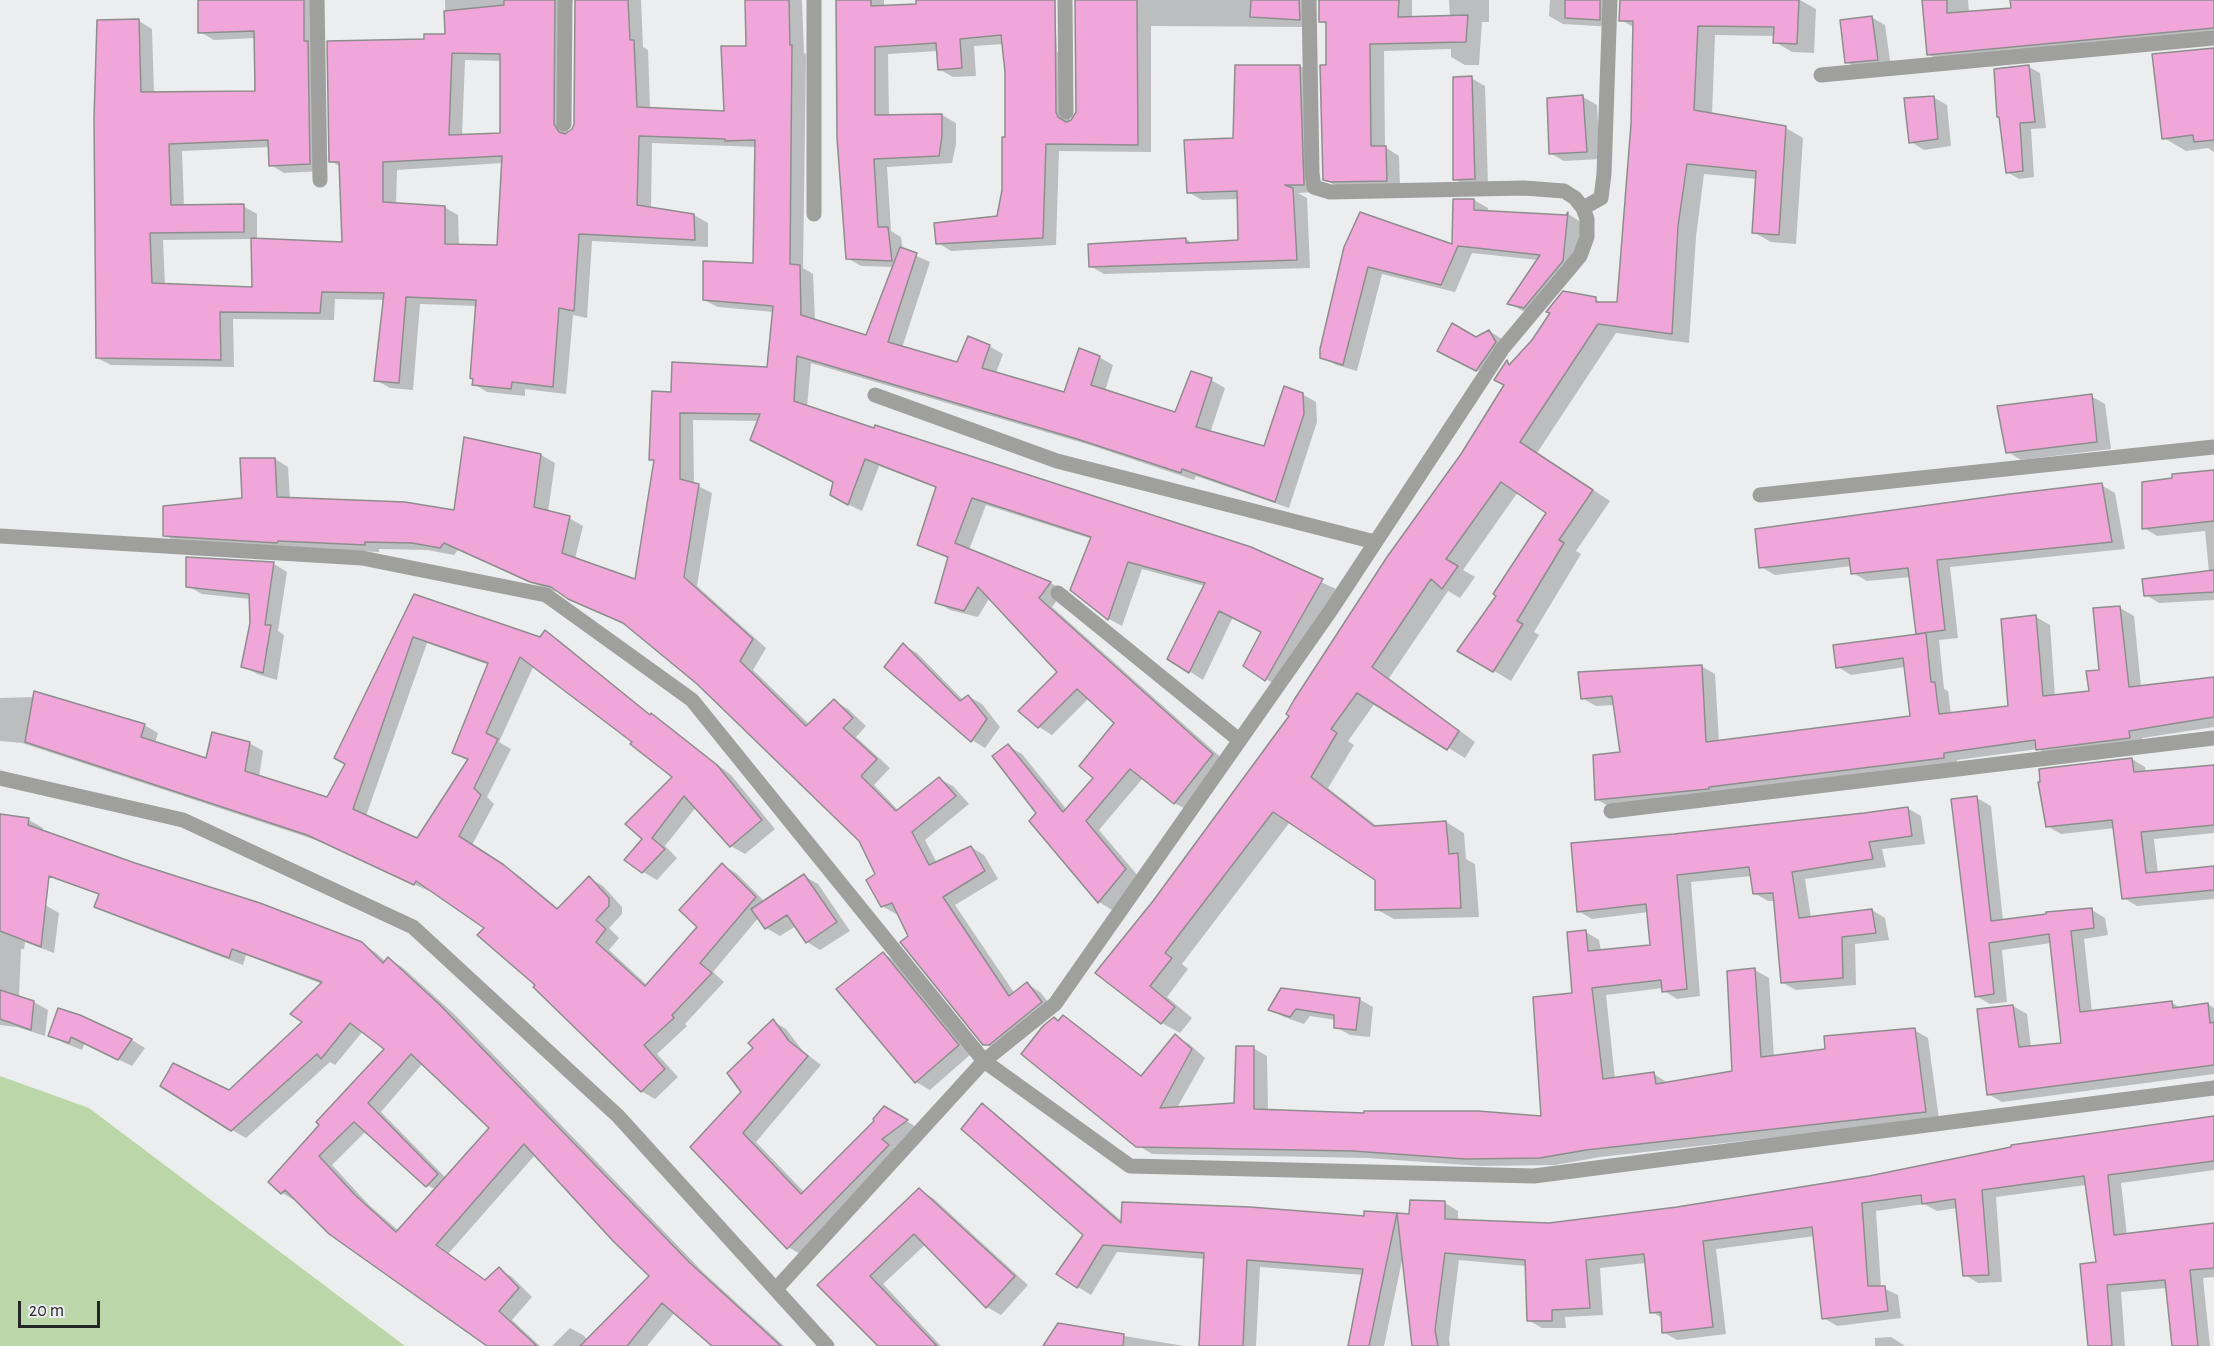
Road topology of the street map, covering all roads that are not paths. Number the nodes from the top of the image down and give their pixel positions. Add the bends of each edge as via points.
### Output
1 (317, 0) edge
2 (565, 0) edge
3 (814, 0) edge
4 (1065, 0) edge
5 (1309, 0) edge
6 (1610, 0) edge
7 (2214, 38) edge
8 (1821, 75) dead end
9 (1066, 112) dead end
10 (564, 124) dead end
11 (320, 180) dead end
12 (1583, 208) junction
13 (814, 214) dead end
14 (875, 395) dead end
15 (2214, 447) edge
16 (1760, 495) dead end
17 (0, 536) edge
18 (1375, 542) junction
19 (1058, 593) dead end
20 (2214, 738) edge
21 (1239, 740) junction
22 (0, 778) edge
23 (1611, 811) dead end
24 (984, 1060) junction
25 (2214, 1088) edge
26 (776, 1289) junction
27 (827, 1346) edge

1 - 11 street
2 - 10 street
3 - 13 street
4 - 9 street
5 - 12 street via 1314,187 1330,192 1524,188 1564,191
6 - 12 street via 1601,198
7 - 8 street
12 - 18 street via 1587,237 1580,256 1503,348
14 - 18 street via 1057,461
15 - 16 street
17 - 24 street via 362,558 546,595 692,700
18 - 21 street
19 - 21 street
20 - 23 street
21 - 24 street via 1055,1004
22 - 26 street via 183,820 413,927 618,1116
24 - 25 street via 1130,1166 1534,1176
24 - 26 street
26 - 27 street

